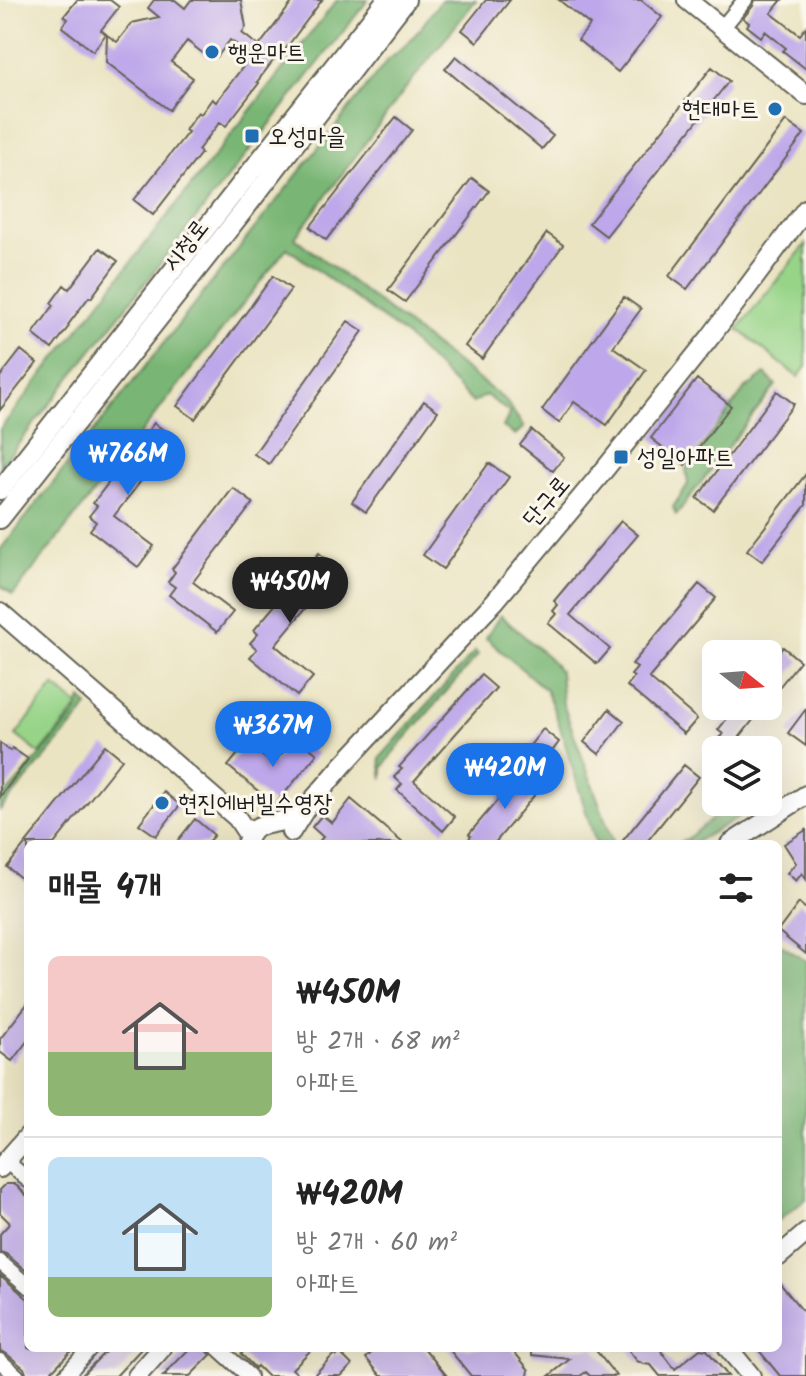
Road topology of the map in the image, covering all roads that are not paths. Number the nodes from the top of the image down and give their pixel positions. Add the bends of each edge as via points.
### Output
1 (386, 0) edge
2 (406, 0) edge
3 (687, 0) edge
4 (745, 0) edge
5 (723, 27) junction
6 (806, 95) edge
7 (806, 209) edge
8 (0, 490) edge
9 (0, 519) edge
10 (0, 612) edge
11 (806, 795) edge
12 (270, 834) edge
13 (736, 840) edge
14 (24, 1141) edge
15 (3, 1165) edge
16 (24, 1178) edge
17 (806, 1233) edge
18 (782, 1254) edge
19 (0, 1262) edge
20 (24, 1283) edge
21 (86, 1352) edge
22 (158, 1352) edge
23 (222, 1352) edge
24 (731, 1352) edge
25 (0, 1361) edge
26 (17, 1376) edge
27 (65, 1376) edge
28 (137, 1376) edge
29 (249, 1376) edge
30 (751, 1376) edge

1 - 8 street, 시청로
2 - 9 street, 시청로
3 - 5 street
4 - 5 street
5 - 6 street
7 - 12 street, 단구로 via 711,336 495,601 306,808
10 - 12 street via 237,818
11 - 13 street
14 - 15 street
15 - 16 street
17 - 18 street
19 - 20 street
21 - 27 street
22 - 28 street
23 - 29 street
24 - 30 street
25 - 26 street

